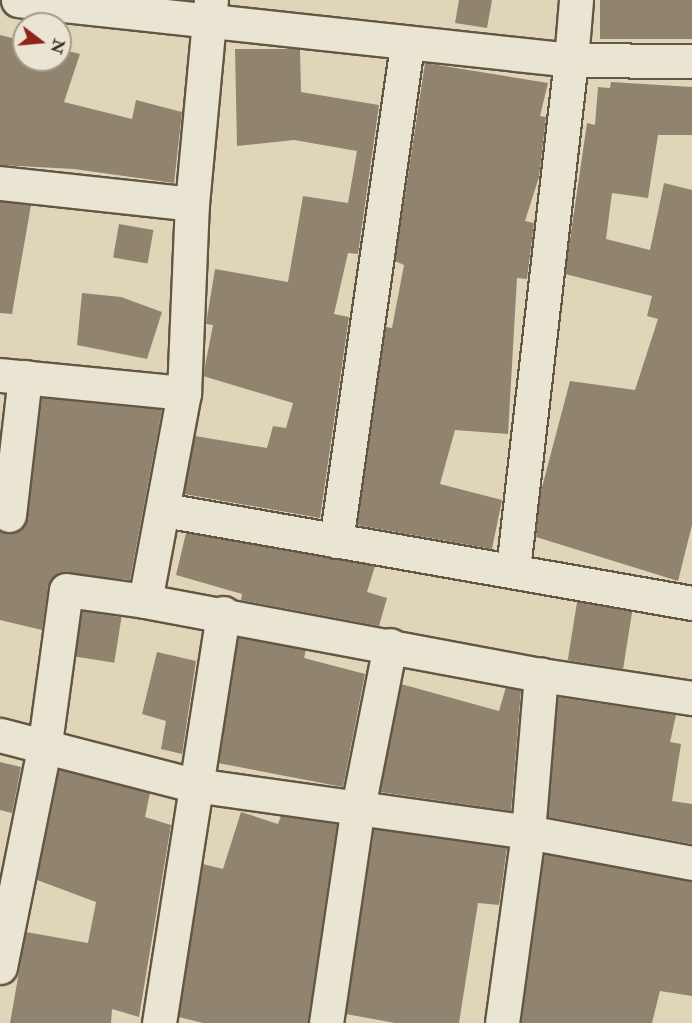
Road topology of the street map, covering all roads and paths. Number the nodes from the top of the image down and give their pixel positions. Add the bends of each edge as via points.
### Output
1 (18, 0) edge
2 (576, 0) edge
3 (209, 11) edge
4 (407, 45) junction
5 (571, 60) junction
6 (692, 61) edge
7 (0, 183) edge
8 (192, 204) junction
9 (13, 376) edge
10 (184, 393) junction
11 (164, 510) junction
12 (9, 515) dead end
13 (336, 540) junction
14 (513, 569) junction
15 (146, 602) junction
16 (692, 603) edge
17 (223, 613) junction
18 (390, 645) junction
19 (541, 675) junction
20 (692, 698) edge
21 (0, 735) edge
22 (45, 743) junction
23 (194, 785) junction
24 (358, 807) junction
25 (528, 832) junction
26 (692, 863) edge
27 (0, 967) edge
28 (159, 1023) edge
29 (326, 1023) edge
30 (502, 1023) edge

1 - 3 street
2 - 5 street
3 - 4 street
3 - 8 street
4 - 5 street
4 - 13 street
5 - 6 street
5 - 14 street
7 - 8 street
8 - 10 street
9 - 10 street
9 - 12 street
10 - 11 street
11 - 13 street
11 - 15 street
13 - 14 street
14 - 16 street
15 - 17 street
15 - 22 street via 66,590
17 - 18 street
17 - 23 street
18 - 19 street
18 - 24 street
19 - 20 street
19 - 25 street
21 - 22 street
22 - 23 street
22 - 27 street
23 - 24 street
23 - 28 street
24 - 25 street
24 - 29 street
25 - 26 street
25 - 30 street

